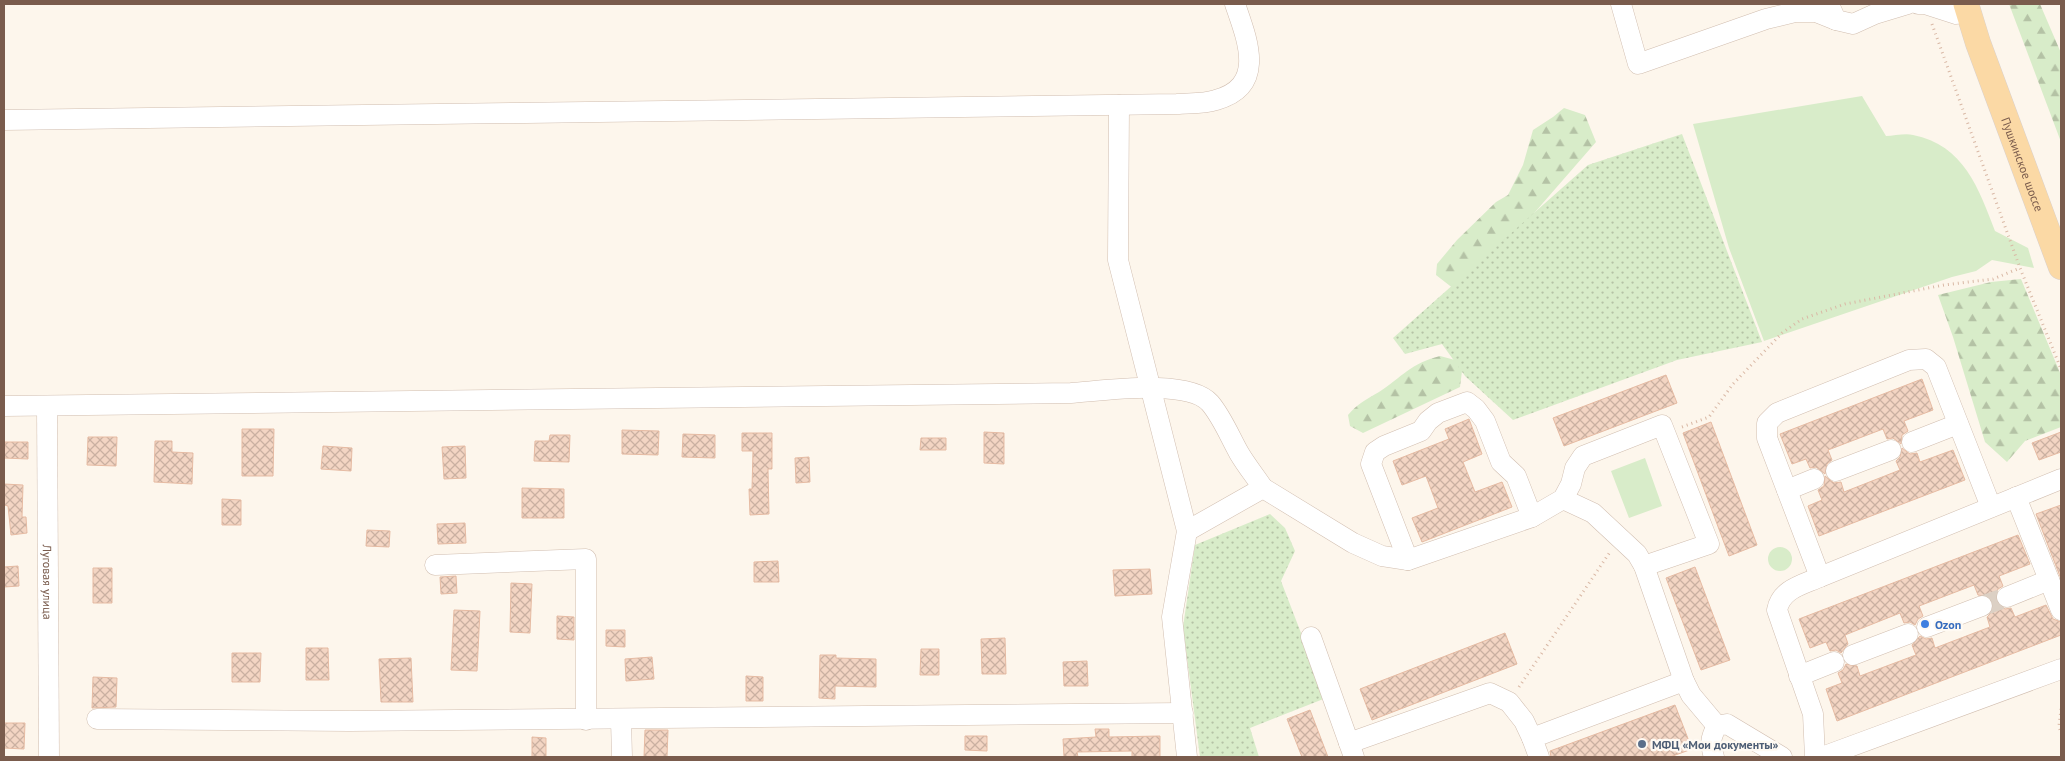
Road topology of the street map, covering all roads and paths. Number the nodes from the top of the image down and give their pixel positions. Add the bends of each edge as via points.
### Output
1 (1235, 4) edge
2 (1621, 4) edge
3 (1908, 4) edge
4 (1918, 4) edge
5 (1925, 4) edge
6 (1956, 7) edge
7 (1879, 9) edge
8 (1832, 12) edge
9 (1119, 105) junction
10 (4, 120) edge
11 (2061, 264) edge
12 (2020, 268) junction
13 (2061, 369) edge
14 (1151, 388) junction
15 (4, 406) edge
16 (47, 406) junction
17 (1958, 424) junction
18 (1665, 433) junction
19 (1912, 442) dead end
20 (1892, 450) dead end
21 (1836, 471) dead end
22 (2061, 479) edge
23 (1814, 480) dead end
24 (1264, 488) junction
25 (1787, 490) junction
26 (2016, 497) junction
27 (1562, 499) junction
28 (1991, 507) junction
29 (1532, 517) junction
30 (1188, 531) junction
31 (1620, 537) junction
32 (1408, 560) junction
33 (435, 565) dead end
34 (1644, 566) junction
35 (1820, 577) junction
36 (2049, 580) junction
37 (2007, 597) tunnel mouth
38 (1982, 606) tunnel mouth
39 (2061, 610) edge
40 (1927, 627) dead end
41 (1908, 634) dead end
42 (1311, 637) dead end
43 (1852, 655) dead end
44 (1834, 662) dead end
45 (2061, 669) edge
46 (1800, 676) junction
47 (1684, 682) junction
48 (1509, 702) junction
49 (2061, 709) edge
50 (1183, 713) junction
51 (97, 719) dead end
52 (586, 720) junction
53 (621, 720) junction
54 (1717, 726) junction
55 (2061, 733) edge
56 (1532, 738) junction
57 (1352, 750) edge
58 (49, 757) edge
59 (622, 757) edge
60 (1187, 757) edge
61 (1539, 757) edge
62 (1714, 757) edge
63 (1782, 757) edge
64 (1815, 757) edge
65 (1822, 757) edge

1 - 9 street via 1248,40 1250,70 1238,89 1216,100
2 - 8 street via 1638,64 1766,19 1795,12
3 - 7 street
4 - 5 street
5 - 6 street
5 - 12 path
6 - 11 main road, Пушкинское шоссе via 1981,53
7 - 8 street via 1853,24
9 - 10 street
9 - 14 street via 1118,260
12 - 13 path
12 - 18 path via 1993,279 1845,304 1802,319 1782,333 1733,384 1709,417
14 - 16 street via 1071,393
14 - 24 street via 1177,389 1209,402
14 - 30 street
15 - 16 street
16 - 58 street, Луговая улица
17 - 19 street
17 - 25 street via 1936,367 1926,359 1909,360 1777,413 1767,423 1767,438
17 - 28 street
18 - 27 street via 1662,425 1583,456
18 - 34 street via 1709,544
20 - 21 street
22 - 26 street
23 - 25 street
24 - 30 street
24 - 32 street via 1353,543 1382,556
25 - 35 street
26 - 28 street
26 - 36 street
27 - 29 street
27 - 31 street via 1593,513
28 - 35 street
29 - 32 street
29 - 32 street via 1516,476 1501,462 1485,422 1476,409 1467,402 1438,412 1421,431 1375,452 1371,464
30 - 50 street via 1172,617
31 - 34 street
31 - 48 path
33 - 52 street via 586,558
34 - 47 street
35 - 46 street via 1784,594 1779,600 1777,610
36 - 37 street
36 - 39 street
38 - 40 street
41 - 43 street
42 - 57 street
44 - 46 street
45 - 65 street
46 - 64 street via 1813,714
47 - 54 street
47 - 56 street
48 - 56 street
48 - 57 street via 1490,693
49 - 55 path
50 - 53 street
50 - 60 street
51 - 52 street
52 - 53 street
53 - 59 street
54 - 62 street via 1710,744
54 - 63 street via 1727,724
56 - 61 street

